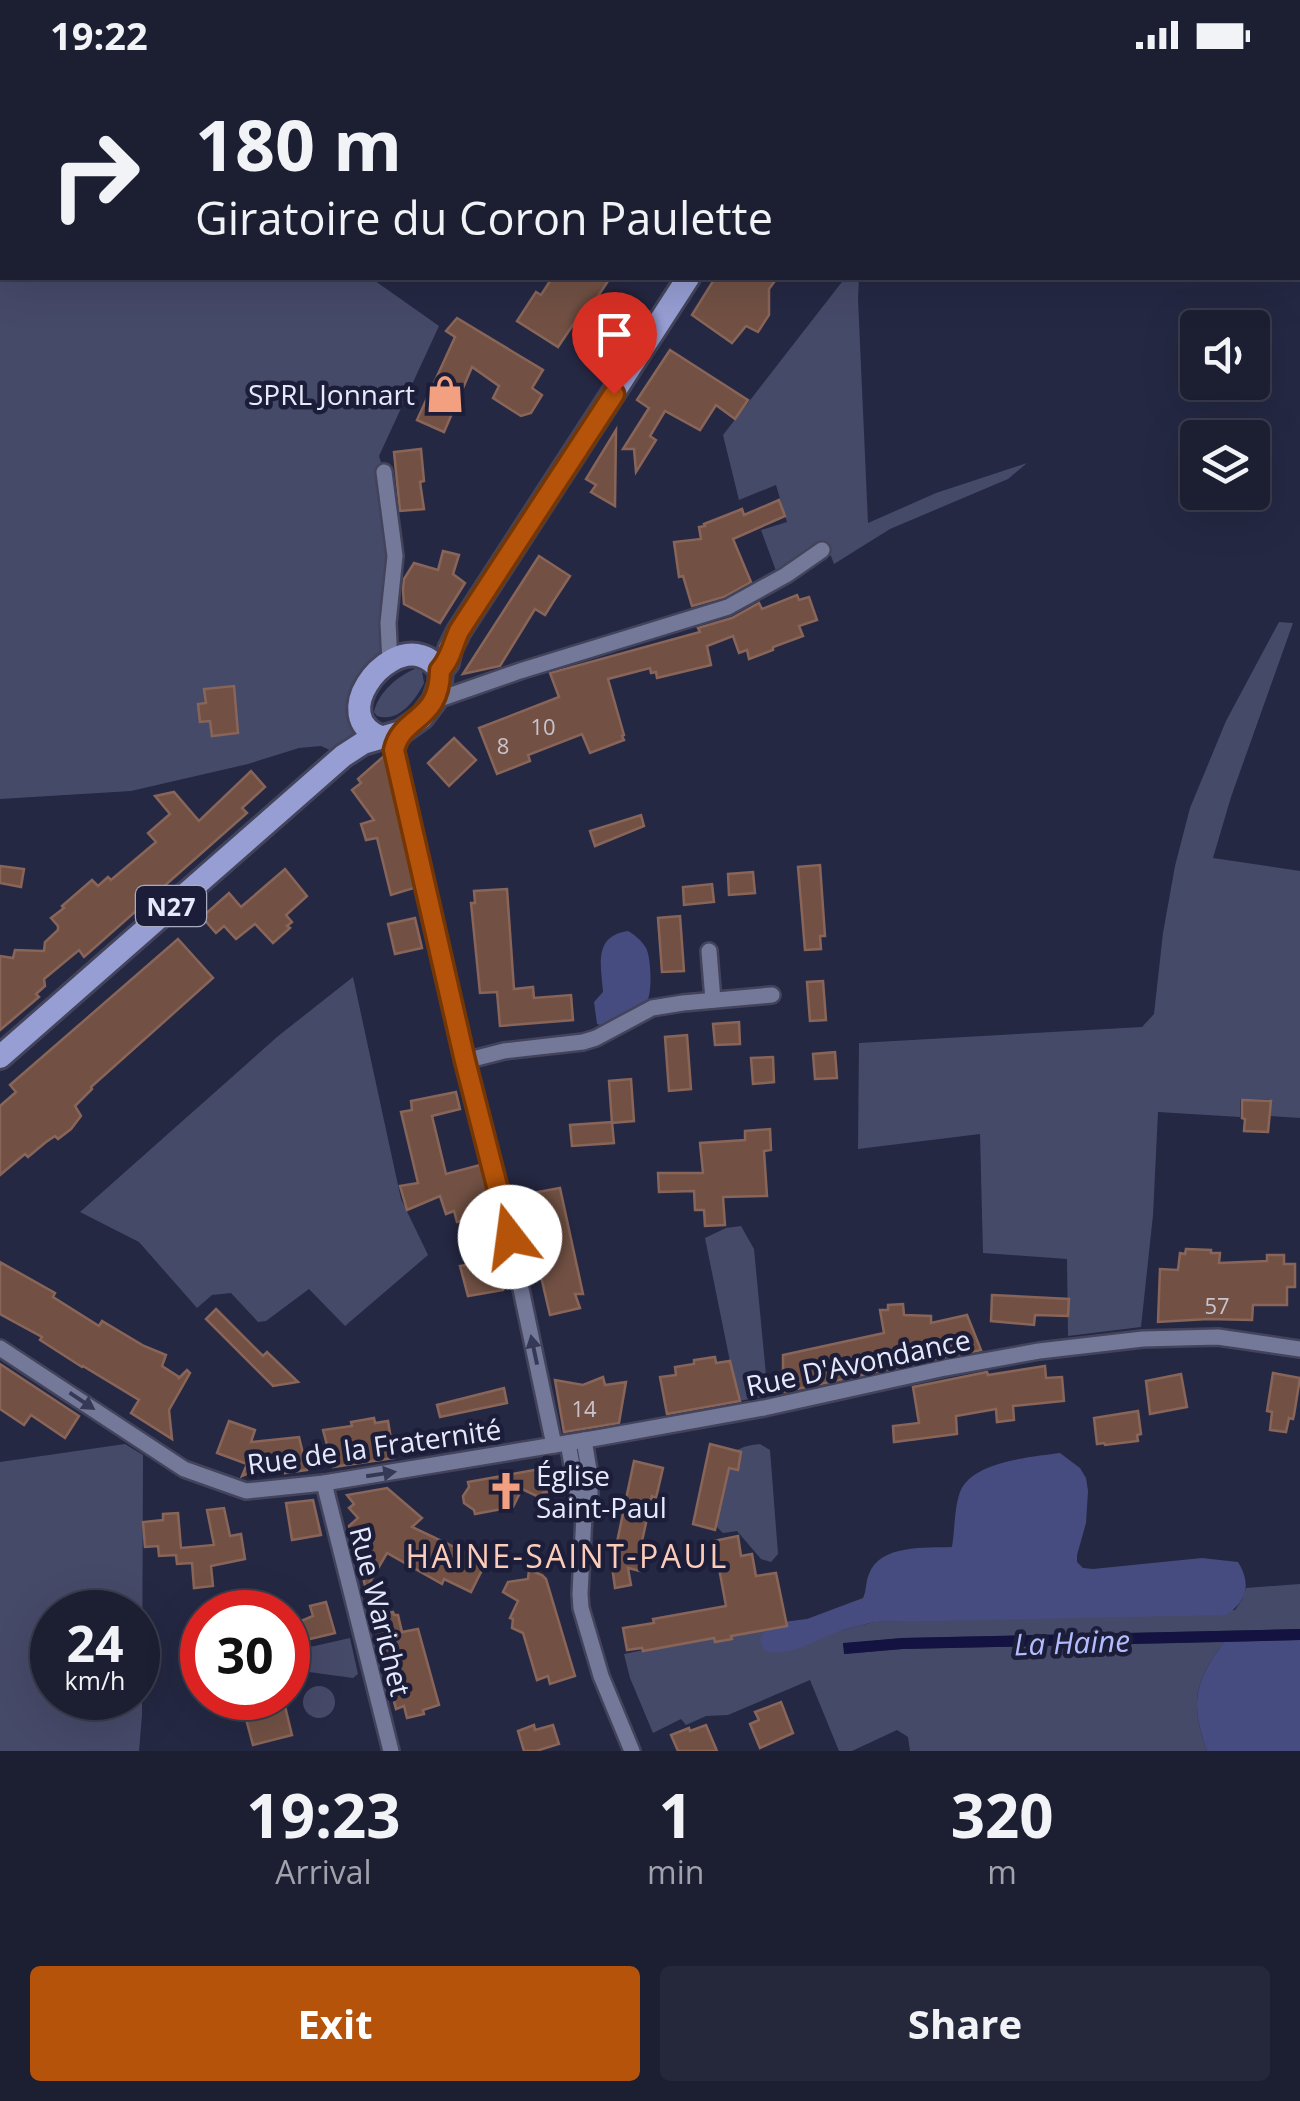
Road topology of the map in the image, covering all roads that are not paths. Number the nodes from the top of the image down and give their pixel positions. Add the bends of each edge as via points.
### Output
1 (687, 280) edge
2 (384, 472) dead end
3 (822, 550) dead end
4 (390, 663) junction
5 (432, 663) junction
6 (434, 701) junction
7 (360, 720) junction
8 (390, 734) junction
9 (343, 756) junction
10 (708, 951) dead end
11 (772, 995) dead end
12 (714, 1000) junction
13 (0, 1057) edge
14 (465, 1061) junction
15 (0, 1348) edge
16 (1300, 1349) edge
17 (568, 1443) junction
18 (324, 1483) junction
19 (390, 1751) edge
20 (632, 1751) edge

1 - 5 main road via 459,631 447,663
2 - 4 street via 395,556
3 - 6 street via 728,607
4 - 5 main road via 412,654
4 - 7 main road, N27 via 365,687
5 - 6 main road via 440,684
6 - 8 main road, N27 via 422,717
7 - 8 main road via 367,732
7 - 9 main road, N27
8 - 9 main road, N27
8 - 14 street
9 - 13 main road, N27
10 - 12 street
11 - 12 street
12 - 14 street via 652,1008 583,1042
17 -> 14 street
15 -> 18 street, Rue de la Fraternité via 184,1468 246,1491
16 - 17 street, Rue D'Avondance via 1218,1337 1039,1351
18 -> 17 street, Rue de la Fraternité
17 - 20 street via 590,1476 581,1608
18 - 19 street, Rue Warichet

